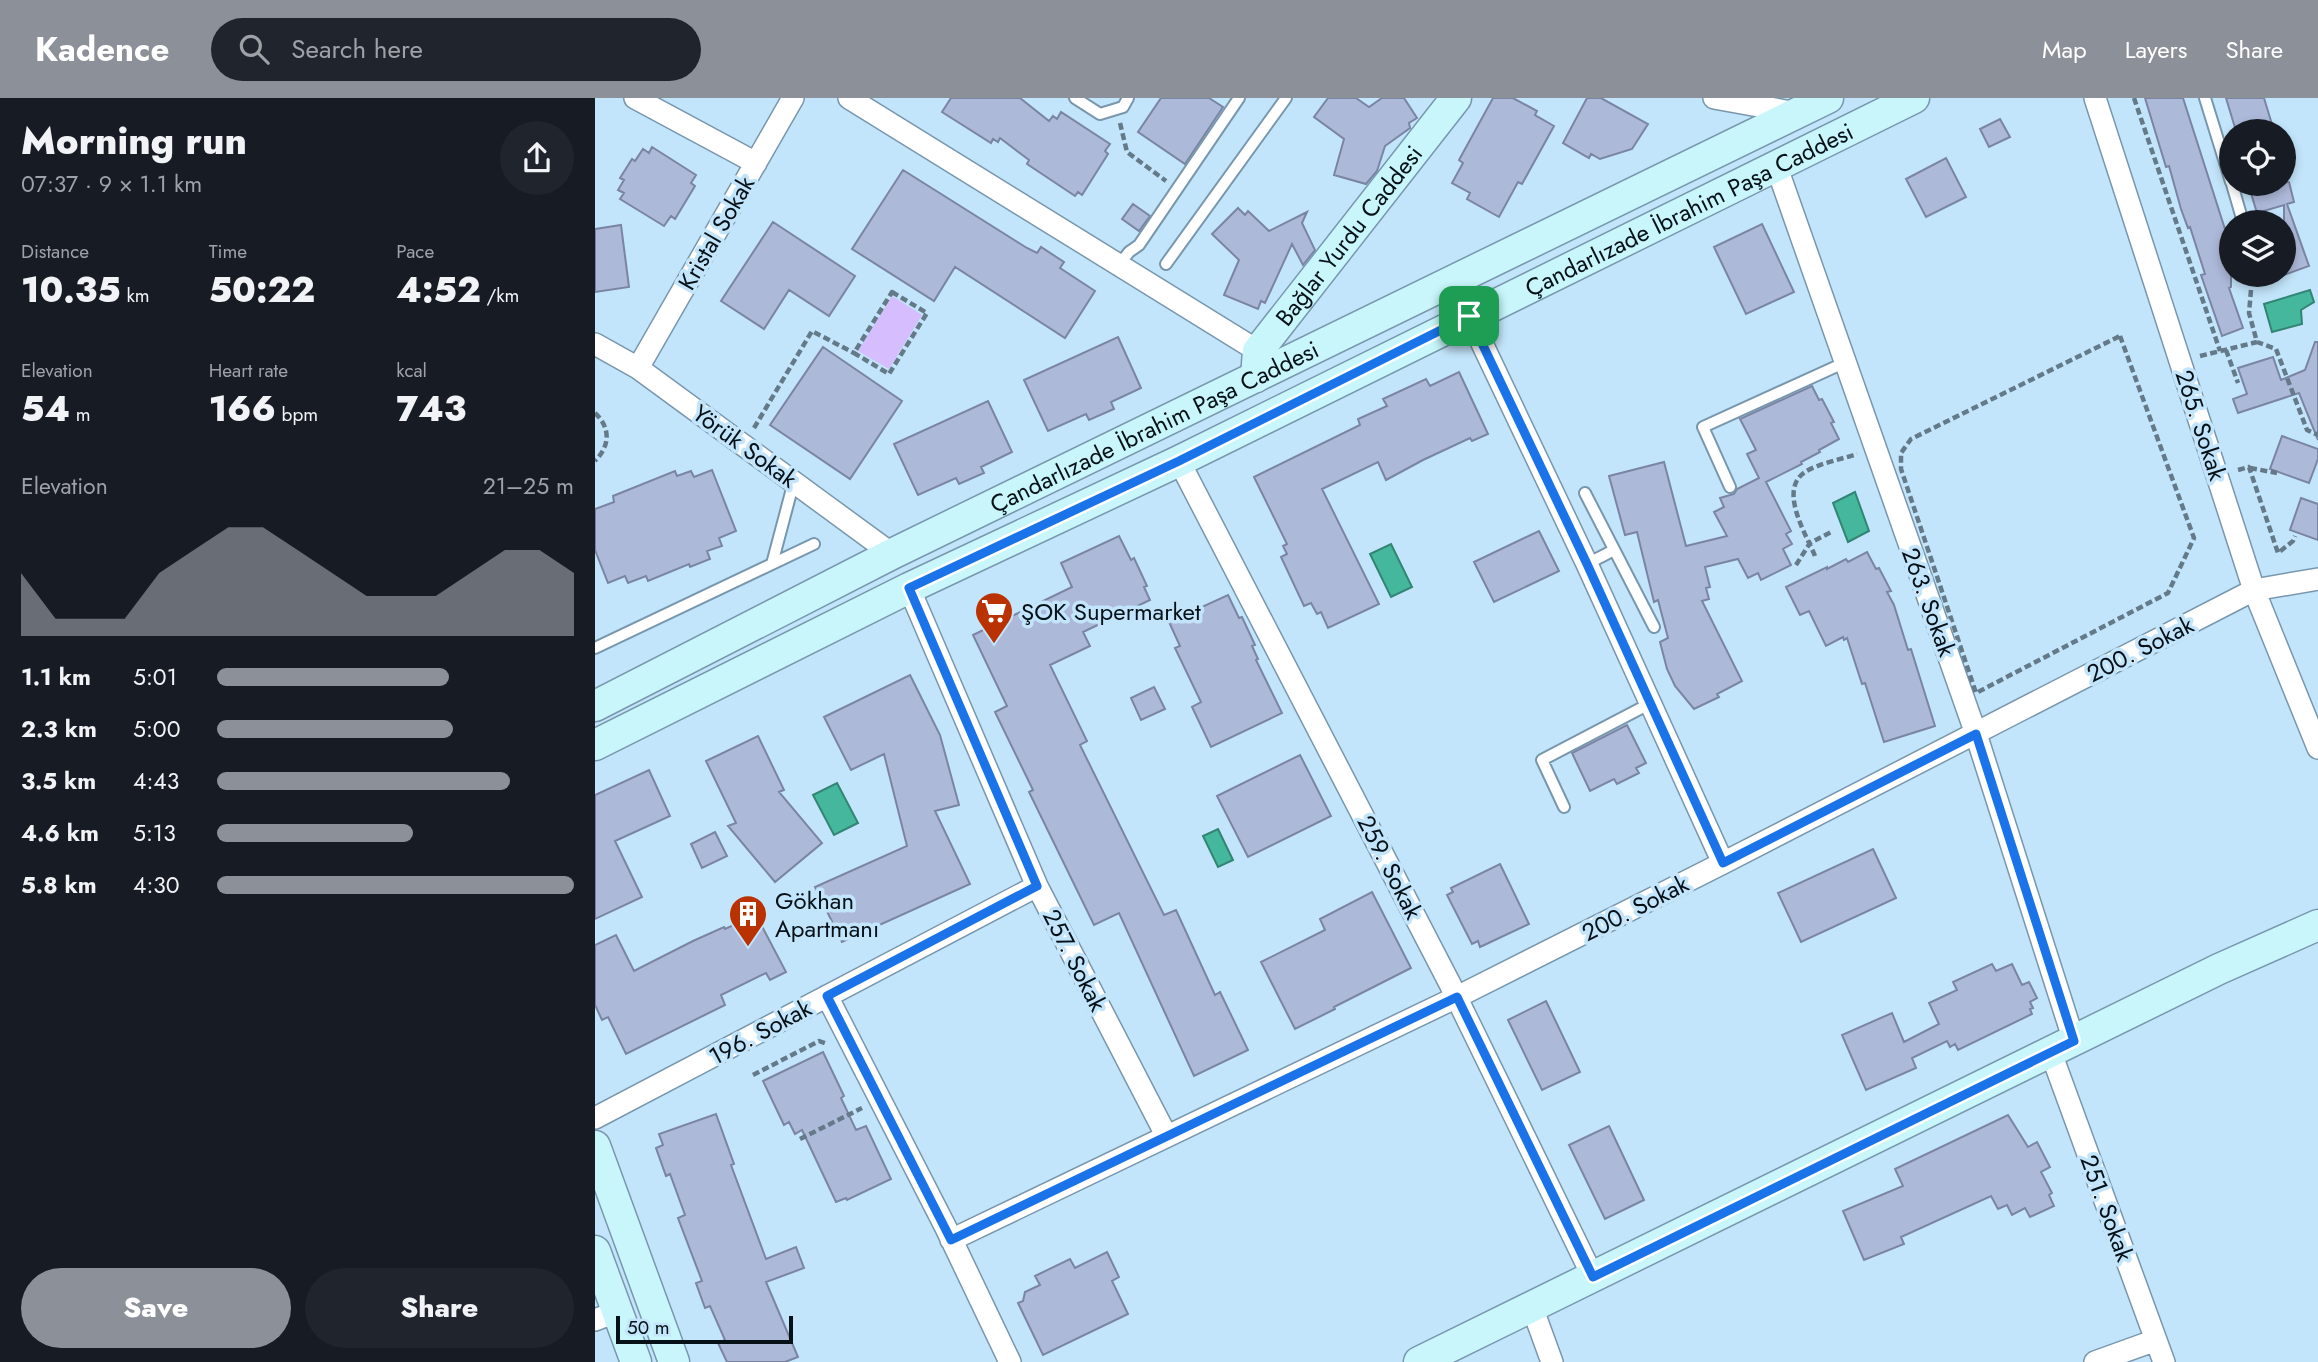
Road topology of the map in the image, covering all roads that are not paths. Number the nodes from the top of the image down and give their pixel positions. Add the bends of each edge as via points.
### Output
1 (635, 98) edge
2 (793, 98) edge
3 (849, 98) edge
4 (1075, 98) edge
5 (1128, 98) edge
6 (1239, 98) edge
7 (1286, 98) edge
8 (1456, 98) edge
9 (1714, 98) edge
10 (1828, 98) edge
11 (1914, 98) edge
12 (2095, 98) edge
13 (2205, 98) edge
14 (1797, 113) junction
15 (2219, 142) edge
16 (756, 163) junction
17 (1776, 165) junction
18 (1166, 264) dead end
19 (1119, 265) junction
20 (1469, 316) junction
21 (595, 344) edge
22 (1846, 362) junction
23 (1257, 364) junction
24 (638, 369) junction
25 (1179, 461) junction
26 (794, 481) junction
27 (1730, 487) dead end
28 (1585, 493) dead end
29 (814, 544) dead end
30 (1614, 550) junction
31 (892, 554) junction
32 (772, 564) junction
33 (1587, 564) junction
34 (2318, 579) edge
35 (909, 588) junction
36 (2254, 590) junction
37 (1654, 628) dead end
38 (595, 648) edge
39 (1651, 703) junction
40 (595, 706) edge
41 (1976, 734) junction
42 (595, 745) edge
43 (2318, 748) edge
44 (1564, 807) dead end
45 (1723, 863) junction
46 (1037, 886) junction
47 (2318, 925) edge
48 (827, 996) junction
49 (1457, 997) junction
50 (2062, 1047) junction
51 (595, 1118) edge
52 (1166, 1135) junction
53 (595, 1146) edge
54 (951, 1240) junction
55 (595, 1251) edge
56 (1593, 1277) junction
57 (1532, 1307) junction
58 (606, 1315) edge
59 (2156, 1340) junction
60 (636, 1362) edge
61 (674, 1362) edge
62 (1010, 1362) edge
63 (1419, 1362) edge
64 (1552, 1362) edge
65 (2095, 1362) edge
66 (2164, 1362) edge

1 - 16 street
2 - 16 street, Kristal Sokak
3 - 19 street
4 - 5 lane via 1100,114 1123,107
6 - 19 lane via 1139,245
7 - 18 lane
8 - 23 main road, Bağlar Yurdu Caddesi
9 - 14 street
10 - 14 main road, Çandarlızade İbrahim Paşa Caddesi
11 - 17 main road, Çandarlızade İbrahim Paşa Caddesi
12 - 36 street, 265. Sokak
13 - 15 lane
14 - 23 main road, Çandarlızade İbrahim Paşa Caddesi
16 - 24 street, Kristal Sokak
17 - 20 main road, Çandarlızade İbrahim Paşa Caddesi
17 - 22 street, 263. Sokak
19 - 23 street
20 - 25 main road, Çandarlızade İbrahim Paşa Caddesi
20 - 33 street
21 - 24 street, Yörük Sokak
22 - 27 lane via 1703,427
22 - 41 street, 263. Sokak
23 - 31 main road, Çandarlızade İbrahim Paşa Caddesi
24 - 26 street, Yörük Sokak
25 - 35 main road, Çandarlızade İbrahim Paşa Caddesi
25 - 49 street, 259. Sokak
26 - 31 street, Yörük Sokak
26 - 32 lane
28 - 30 lane
29 - 32 lane
30 - 33 lane
30 - 37 lane
31 - 40 main road, Çandarlızade İbrahim Paşa Caddesi
32 - 38 lane
33 - 39 street
34 - 36 street, 200. Sokak
35 - 42 main road, Çandarlızade İbrahim Paşa Caddesi
35 - 46 street, 257. Sokak
36 - 41 street, 200. Sokak
36 - 43 street, 265. Sokak
39 - 44 lane via 1542,760
39 - 45 street
41 - 45 street, 200. Sokak
41 - 50 street, 263. Sokak
45 - 49 street, 200. Sokak
46 - 48 street, 196. Sokak
46 - 52 street, 257. Sokak
47 - 50 main road
48 - 51 street, 196. Sokak
48 - 54 street
49 - 52 street, 200. Sokak
49 - 56 street, 259. Sokak
50 - 56 main road
50 - 59 street, 251. Sokak
52 - 54 street, 200. Sokak
53 - 61 main road
54 - 62 street
55 - 58 main road
56 - 57 main road
57 - 63 main road
57 - 64 street
58 - 60 main road
59 - 65 street
59 - 66 street, 251. Sokak

